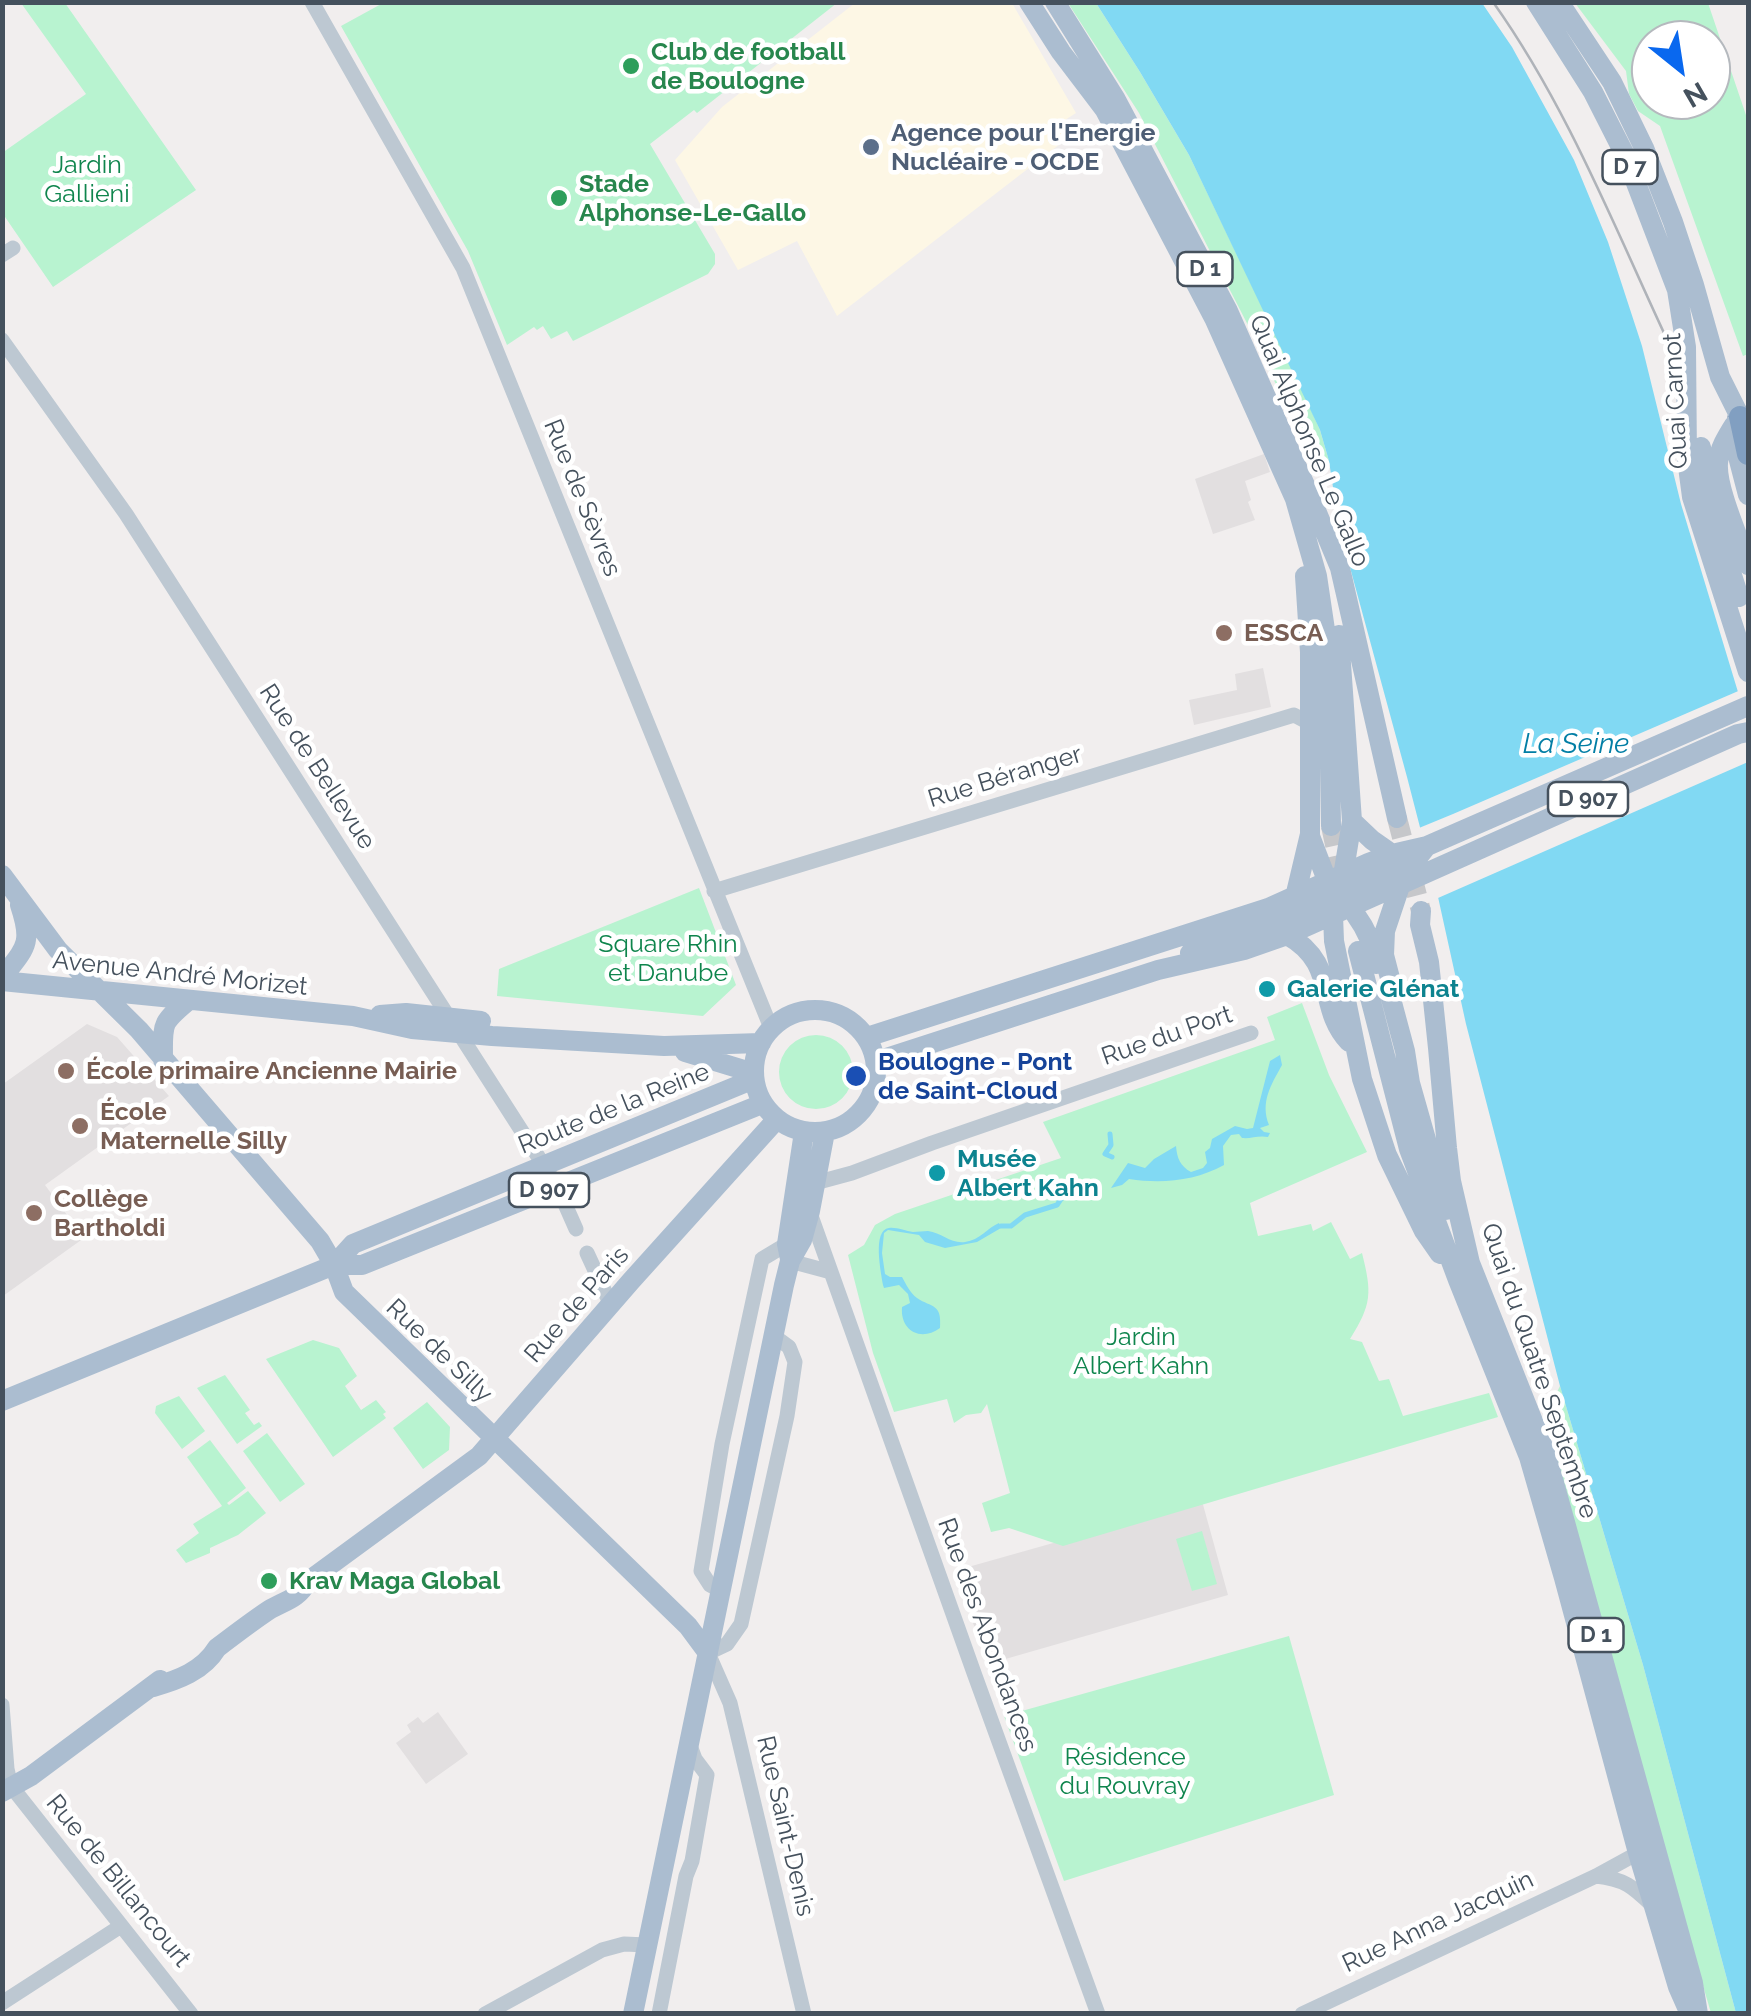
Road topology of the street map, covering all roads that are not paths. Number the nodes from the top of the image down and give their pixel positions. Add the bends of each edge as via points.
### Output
1 (312, 2) edge
2 (1029, 2) edge
3 (1055, 2) edge
4 (1536, 2) edge
5 (1559, 2) edge
6 (1694, 285) junction
7 (2, 340) edge
8 (1744, 412) edge
9 (1748, 454) edge
10 (1748, 495) edge
11 (1307, 510) junction
12 (1748, 565) edge
13 (1748, 628) edge
14 (1748, 672) edge
15 (1748, 706) edge
16 (1310, 723) junction
17 (1748, 732) edge
18 (1397, 818) tunnel mouth
19 (1352, 821) junction
20 (1330, 826) tunnel mouth
21 (1312, 840) junction
22 (1348, 844) junction
23 (1427, 846) junction
24 (1392, 854) junction
25 (2, 874) edge
26 (1401, 883) junction
27 (714, 891) junction
28 (16, 894) junction
29 (1339, 895) junction
30 (1295, 898) junction
31 (1421, 911) tunnel mouth
32 (1286, 935) junction
33 (1358, 951) dead end
34 (1158, 970) junction
35 (2, 980) edge
36 (96, 990) junction
37 (1390, 995) junction
38 (189, 1000) junction
39 (452, 1025) junction
40 (1251, 1033) dead end
41 (766, 1036) junction
42 (867, 1037) junction
43 (664, 1046) junction
44 (1356, 1048) junction
45 (163, 1060) junction
46 (877, 1062) junction
47 (754, 1076) junction
48 (770, 1111) junction
49 (814, 1132) junction
50 (543, 1166) junction
51 (815, 1183) junction
52 (557, 1186) junction
53 (810, 1211) junction
54 (576, 1229) dead end
55 (788, 1252) junction
56 (587, 1253) dead end
57 (334, 1265) junction
58 (831, 1272) junction
59 (1464, 1272) junction
60 (610, 1305) junction
61 (774, 1336) junction
62 (2, 1401) edge
63 (493, 1439) junction
64 (720, 1591) junction
65 (708, 1653) junction
66 (2, 1705) edge
67 (689, 1743) junction
68 (5, 1788) edge
69 (1638, 1853) junction
70 (1596, 1876) junction
71 (1654, 1907) junction
72 (121, 1926) junction
73 (648, 1945) junction
74 (2, 2003) edge
75 (1311, 2012) edge
76 (191, 2014) edge
77 (485, 2014) edge
78 (634, 2014) edge
79 (659, 2014) edge
80 (804, 2014) edge
81 (1098, 2014) edge
82 (1694, 2014) edge

1 - 27 street, Rue de Sèvres via 462,268
2 - 11 main road, Quai Alphonse Le Gallo / D 1 via 1105,110
3 - 11 main road, Quai Alphonse Le Gallo / D 1 via 1228,311
4 - 14 main road, Quai Carnot / D 7 via 1626,157 1677,290 1692,497
5 - 6 main road, D 7 via 1612,82 1644,148
6 - 8 main road, D 7 via 1720,377
6 - 13 main road, Quai Carnot / D 7 via 1706,494
7 - 39 street, Rue de Bellevue via 126,514
8 - 9 highway
8 - 10 main road via 1736,449
8 - 12 main road, Quai Carnot via 1718,463
11 - 16 main road
11 - 18 main road, Quai Alphonse Le Gallo / D 1 via 1340,568
11 - 19 main road via 1328,572 1342,649
11 - 20 main road, Quai Alphonse Le Gallo / D 1 via 1328,650
15 - 23 main road, D 907
16 - 21 main road
16 - 27 street, Rue Béranger via 1294,715
17 - 26 main road, D 907
19 - 22 main road
19 - 24 main road
21 - 22 main road via 1335,852
21 - 29 main road
21 - 30 main road
22 - 29 main road
23 - 24 main road, D 907
23 - 29 main road via 1416,861
24 - 29 main road, D 907
25 - 28 main road, Rue de Silly
26 - 29 main road, D 907
26 - 37 main road via 1384,936
27 - 41 street, Rue de Sèvres
28 - 35 main road, Rue de Silly via 27,938
28 - 36 main road, Rue de Silly
29 - 30 main road, D 907
29 - 32 main road, D 907
29 - 34 main road via 1210,943
29 - 37 main road via 1370,939
29 - 44 main road via 1334,940
30 - 42 main road, D 907
31 - 59 main road, Quai du Quatre Septembre / D 1
32 - 34 main road, D 907
32 - 44 main road via 1312,954 1338,1026
33 - 59 main road, Quai du Quatre Septembre / D 1 via 1409,1149
34 - 46 main road, D 907
35 - 36 main road, Avenue André Morizet
36 - 38 main road, Avenue André Morizet
36 - 45 main road, Rue de Silly
37 - 59 main road
38 - 39 main road, Avenue André Morizet via 353,1016 412,1029
38 - 45 main road via 163,1025
39 - 43 main road, Avenue André Morizet
39 - 50 street, Rue de Bellevue
40 - 51 street, Rue du Port
41 - 42 main road via 788,1016 808,1010 847,1018
41 - 43 main road, Avenue André Morizet
41 - 47 main road
42 - 46 main road
43 - 47 main road, Avenue André Morizet
44 - 59 main road via 1388,1156 1424,1231
45 - 57 main road, Rue de Silly
46 - 49 main road via 867,1104 850,1122
47 - 48 main road
47 - 50 main road, Route de la Reine / D 907
48 - 49 main road
48 - 52 main road, Route de la Reine / D 907
48 - 60 main road, Rue de Paris
49 - 51 main road
49 - 55 main road
50 - 52 street, Rue de Bellevue
50 - 57 main road, Route de la Reine / D 907 via 353,1244
51 - 53 main road
52 - 54 street, Rue de Bellevue
52 - 57 main road, Route de la Reine / D 907 via 362,1265
53 - 55 main road via 802,1240
53 - 58 street, Rue des Abondances
55 - 58 street
55 - 61 main road
55 - 64 street via 762,1259 722,1444 701,1570
56 - 60 street
57 - 62 main road, Route de la Reine / D 907
57 - 63 main road, Rue de Silly via 344,1292
58 - 81 street, Rue des Abondances
59 - 69 main road, Quai du Quatre Septembre / D 1 via 1529,1458
59 - 82 main road, Quai du Quatre Septembre / D 1 via 1546,1454 1693,1983
60 - 63 main road, Rue de Paris
61 - 64 main road
61 - 65 street via 795,1362 786,1416 741,1624 727,1644
63 - 65 main road, Rue de Silly via 688,1626
63 - 68 main road, Rue de Paris via 287,1603 166,1674 31,1776
64 - 65 main road
65 - 67 main road
65 - 80 street, Rue Saint-Denis via 730,1703
66 - 68 street
67 - 73 main road
67 - 79 street via 708,1775
68 - 72 street, Rue de Billancourt
69 - 70 street, Rue Anna Jacquin
69 - 71 main road, Quai du Quatre Septembre / D 1
70 - 71 street via 1630,1885
70 - 75 street, Rue Anna Jacquin
71 - 82 main road, Quai du Quatre Septembre / D 1 via 1678,1987
72 - 74 street
72 - 76 street, Rue de Billancourt
73 - 77 street via 602,1950
73 - 78 main road

